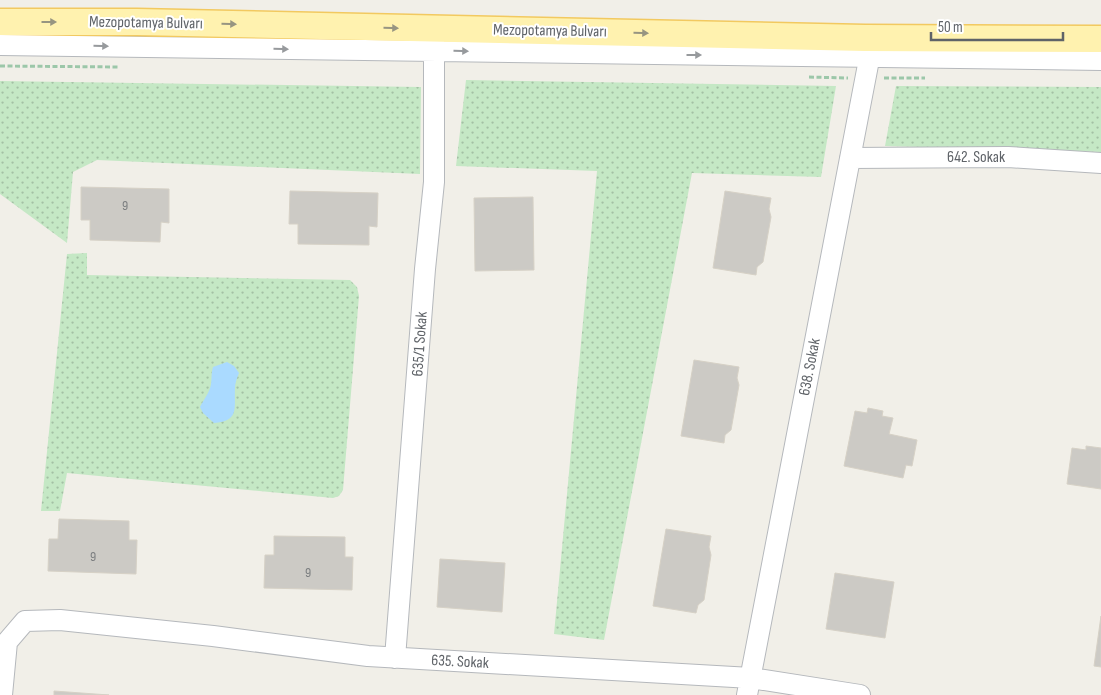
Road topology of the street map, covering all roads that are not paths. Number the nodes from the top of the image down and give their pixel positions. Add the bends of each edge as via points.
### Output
1 (0, 22) edge
2 (1101, 39) edge
3 (434, 40) junction
4 (0, 45) edge
5 (872, 47) junction
6 (1101, 60) edge
7 (850, 158) junction
8 (1101, 163) edge
9 (395, 658) junction
10 (749, 686) edge
11 (2, 695) edge
12 (860, 695) edge

1 -> 3 main road, Mezopotamya Bulvarı via 146,22
2 - 5 main road, Mezopotamya Bulvarı
4 -> 3 street
3 -> 5 main road, Mezopotamya Bulvarı
3 - 9 street, 635/1 Sokak via 434,182
5 - 6 street
5 - 7 street, 638. Sokak
7 - 8 street, 642. Sokak via 1008,157
7 - 10 street, 638. Sokak
9 - 10 street, 635. Sokak
9 - 11 street, 635. Sokak via 60,620 25,622 7,642
10 - 12 street, 635. Sokak

